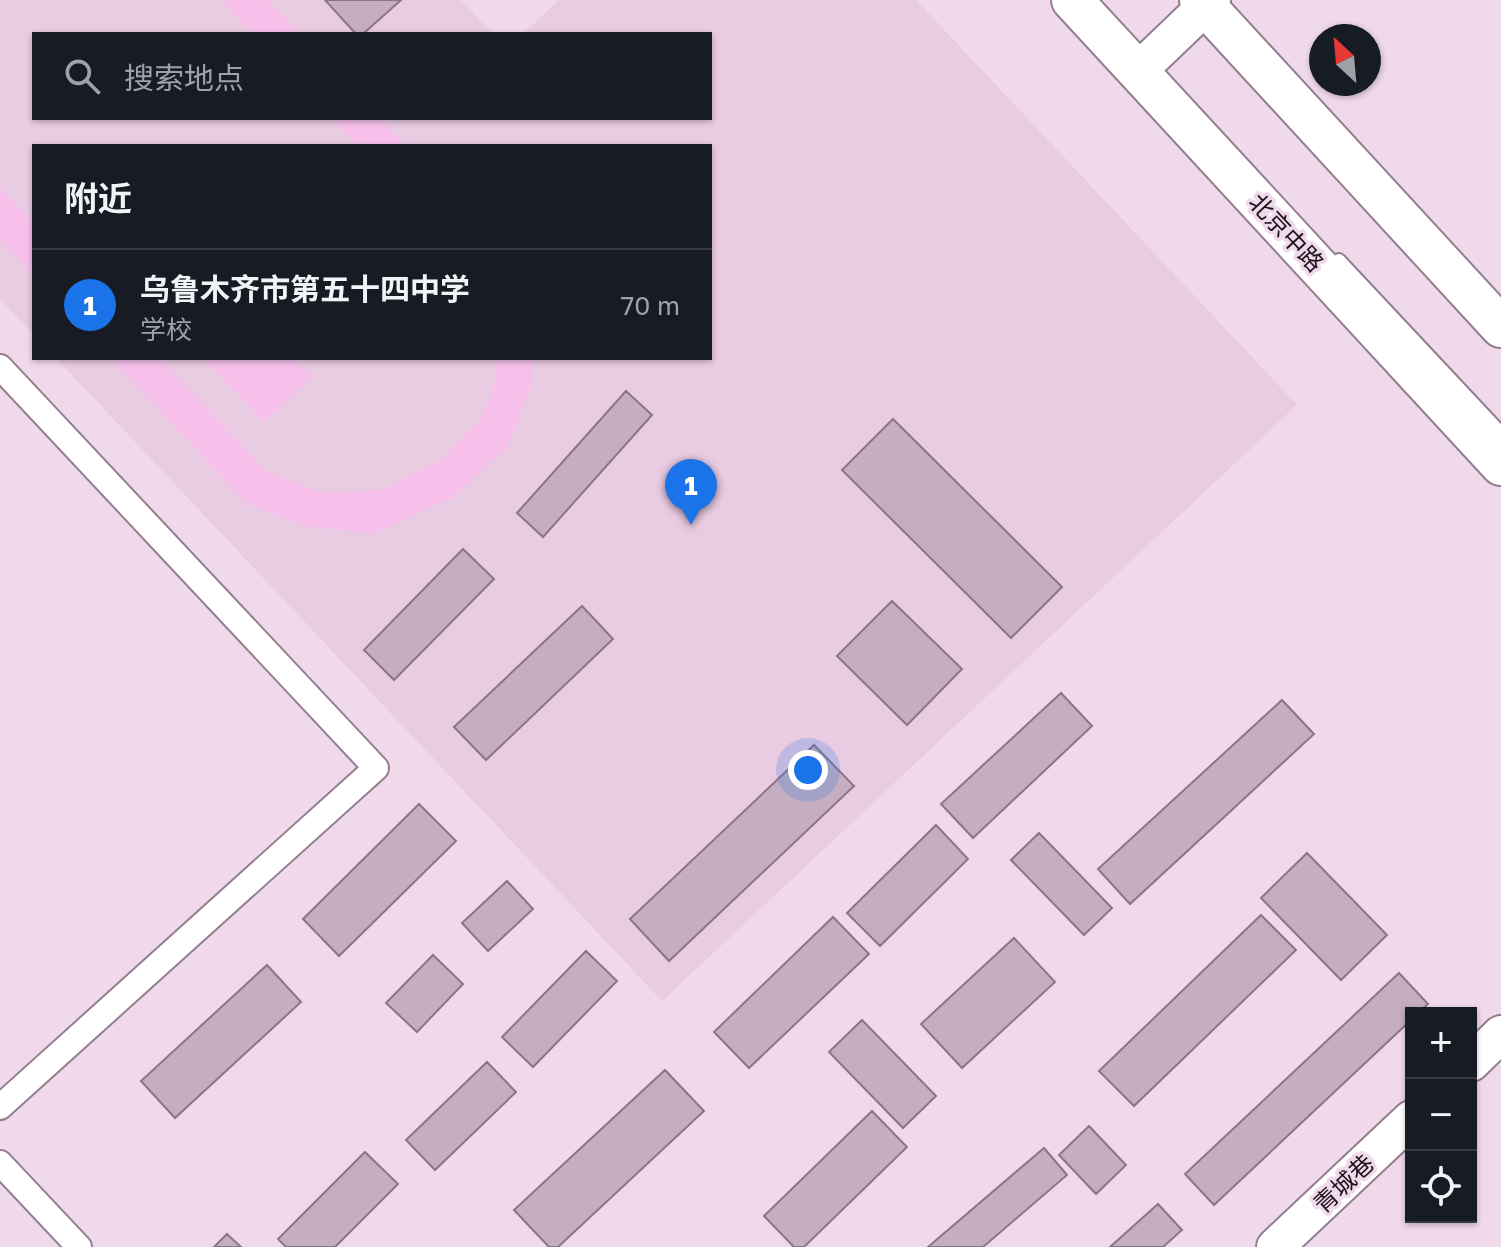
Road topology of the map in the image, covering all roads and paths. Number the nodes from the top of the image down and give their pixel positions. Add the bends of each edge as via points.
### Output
1 (1072, 0) edge
2 (1200, 6) edge
3 (1148, 62) junction
4 (1331, 252) dead end
5 (1501, 327) edge
6 (1501, 345) edge
7 (0, 367) edge
8 (1501, 433) edge
9 (1501, 465) edge
10 (1501, 1034) edge
11 (1477, 1057) edge
12 (0, 1107) edge
13 (1405, 1125) edge
14 (0, 1163) edge
15 (79, 1247) edge
16 (1275, 1247) edge

1 - 3 main road, 北京中路
2 - 3 street
2 - 5 main road
2 - 6 lane
3 - 9 main road, 北京中路
4 - 8 lane
7 - 12 street via 376,768
10 - 11 street
13 - 16 street, 青城巷
14 - 15 street

